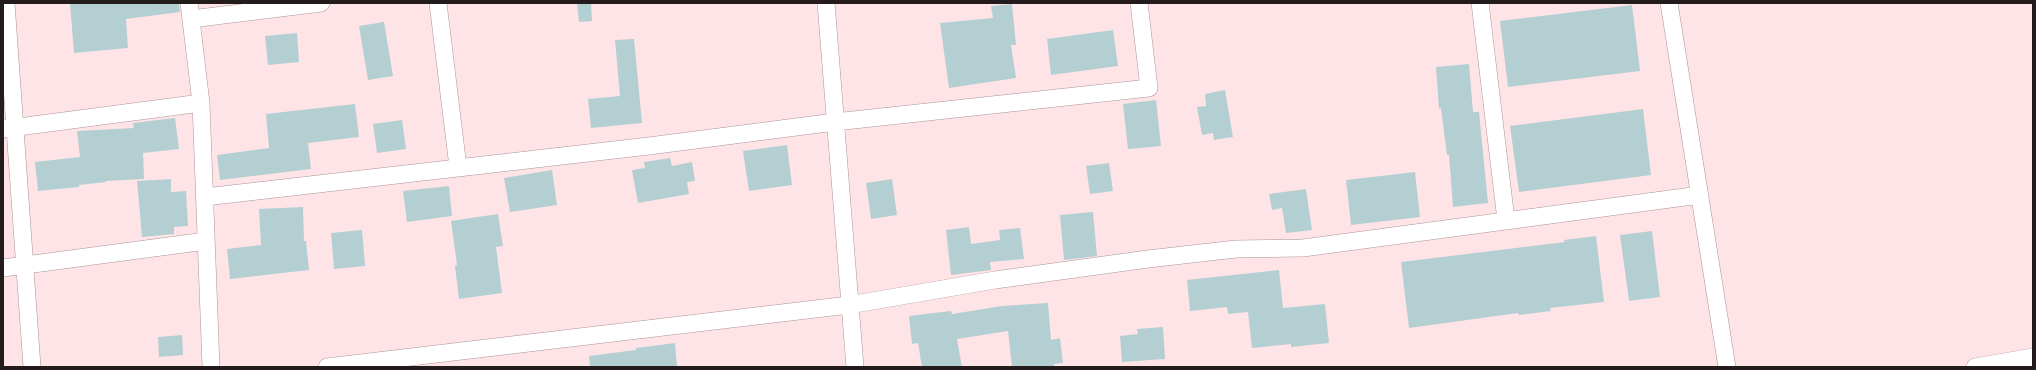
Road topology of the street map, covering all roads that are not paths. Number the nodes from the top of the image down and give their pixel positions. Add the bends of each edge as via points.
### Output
1 (6, 3) edge
2 (321, 3) edge
3 (438, 3) edge
4 (826, 3) edge
5 (1139, 3) edge
6 (1480, 3) edge
7 (1670, 3) edge
8 (190, 11) edge
9 (201, 103) junction
10 (835, 122) junction
11 (9, 128) edge
12 (458, 167) junction
13 (1700, 195) junction
14 (205, 197) junction
15 (1506, 220) junction
16 (206, 240) junction
17 (25, 264) junction
18 (3, 268) edge
19 (849, 305) junction
20 (2033, 357) edge
21 (32, 367) edge
22 (211, 367) edge
23 (327, 367) edge
24 (855, 367) edge
25 (1727, 367) edge
26 (1975, 367) edge

1 - 11 street
2 - 8 street
3 - 12 street
4 - 10 street
5 - 10 street via 1149,88
6 - 15 street
7 - 13 street
8 - 9 street
9 - 11 street
9 - 14 street
10 - 12 street
10 - 19 street
11 - 17 street
12 - 14 street
13 - 15 street
13 - 25 street
14 - 16 street
15 - 19 street via 1303,248 1236,249 1148,259 995,280
16 - 17 street
16 - 22 street
17 - 18 street
17 - 21 street
19 - 23 street
19 - 24 street
20 - 26 street

